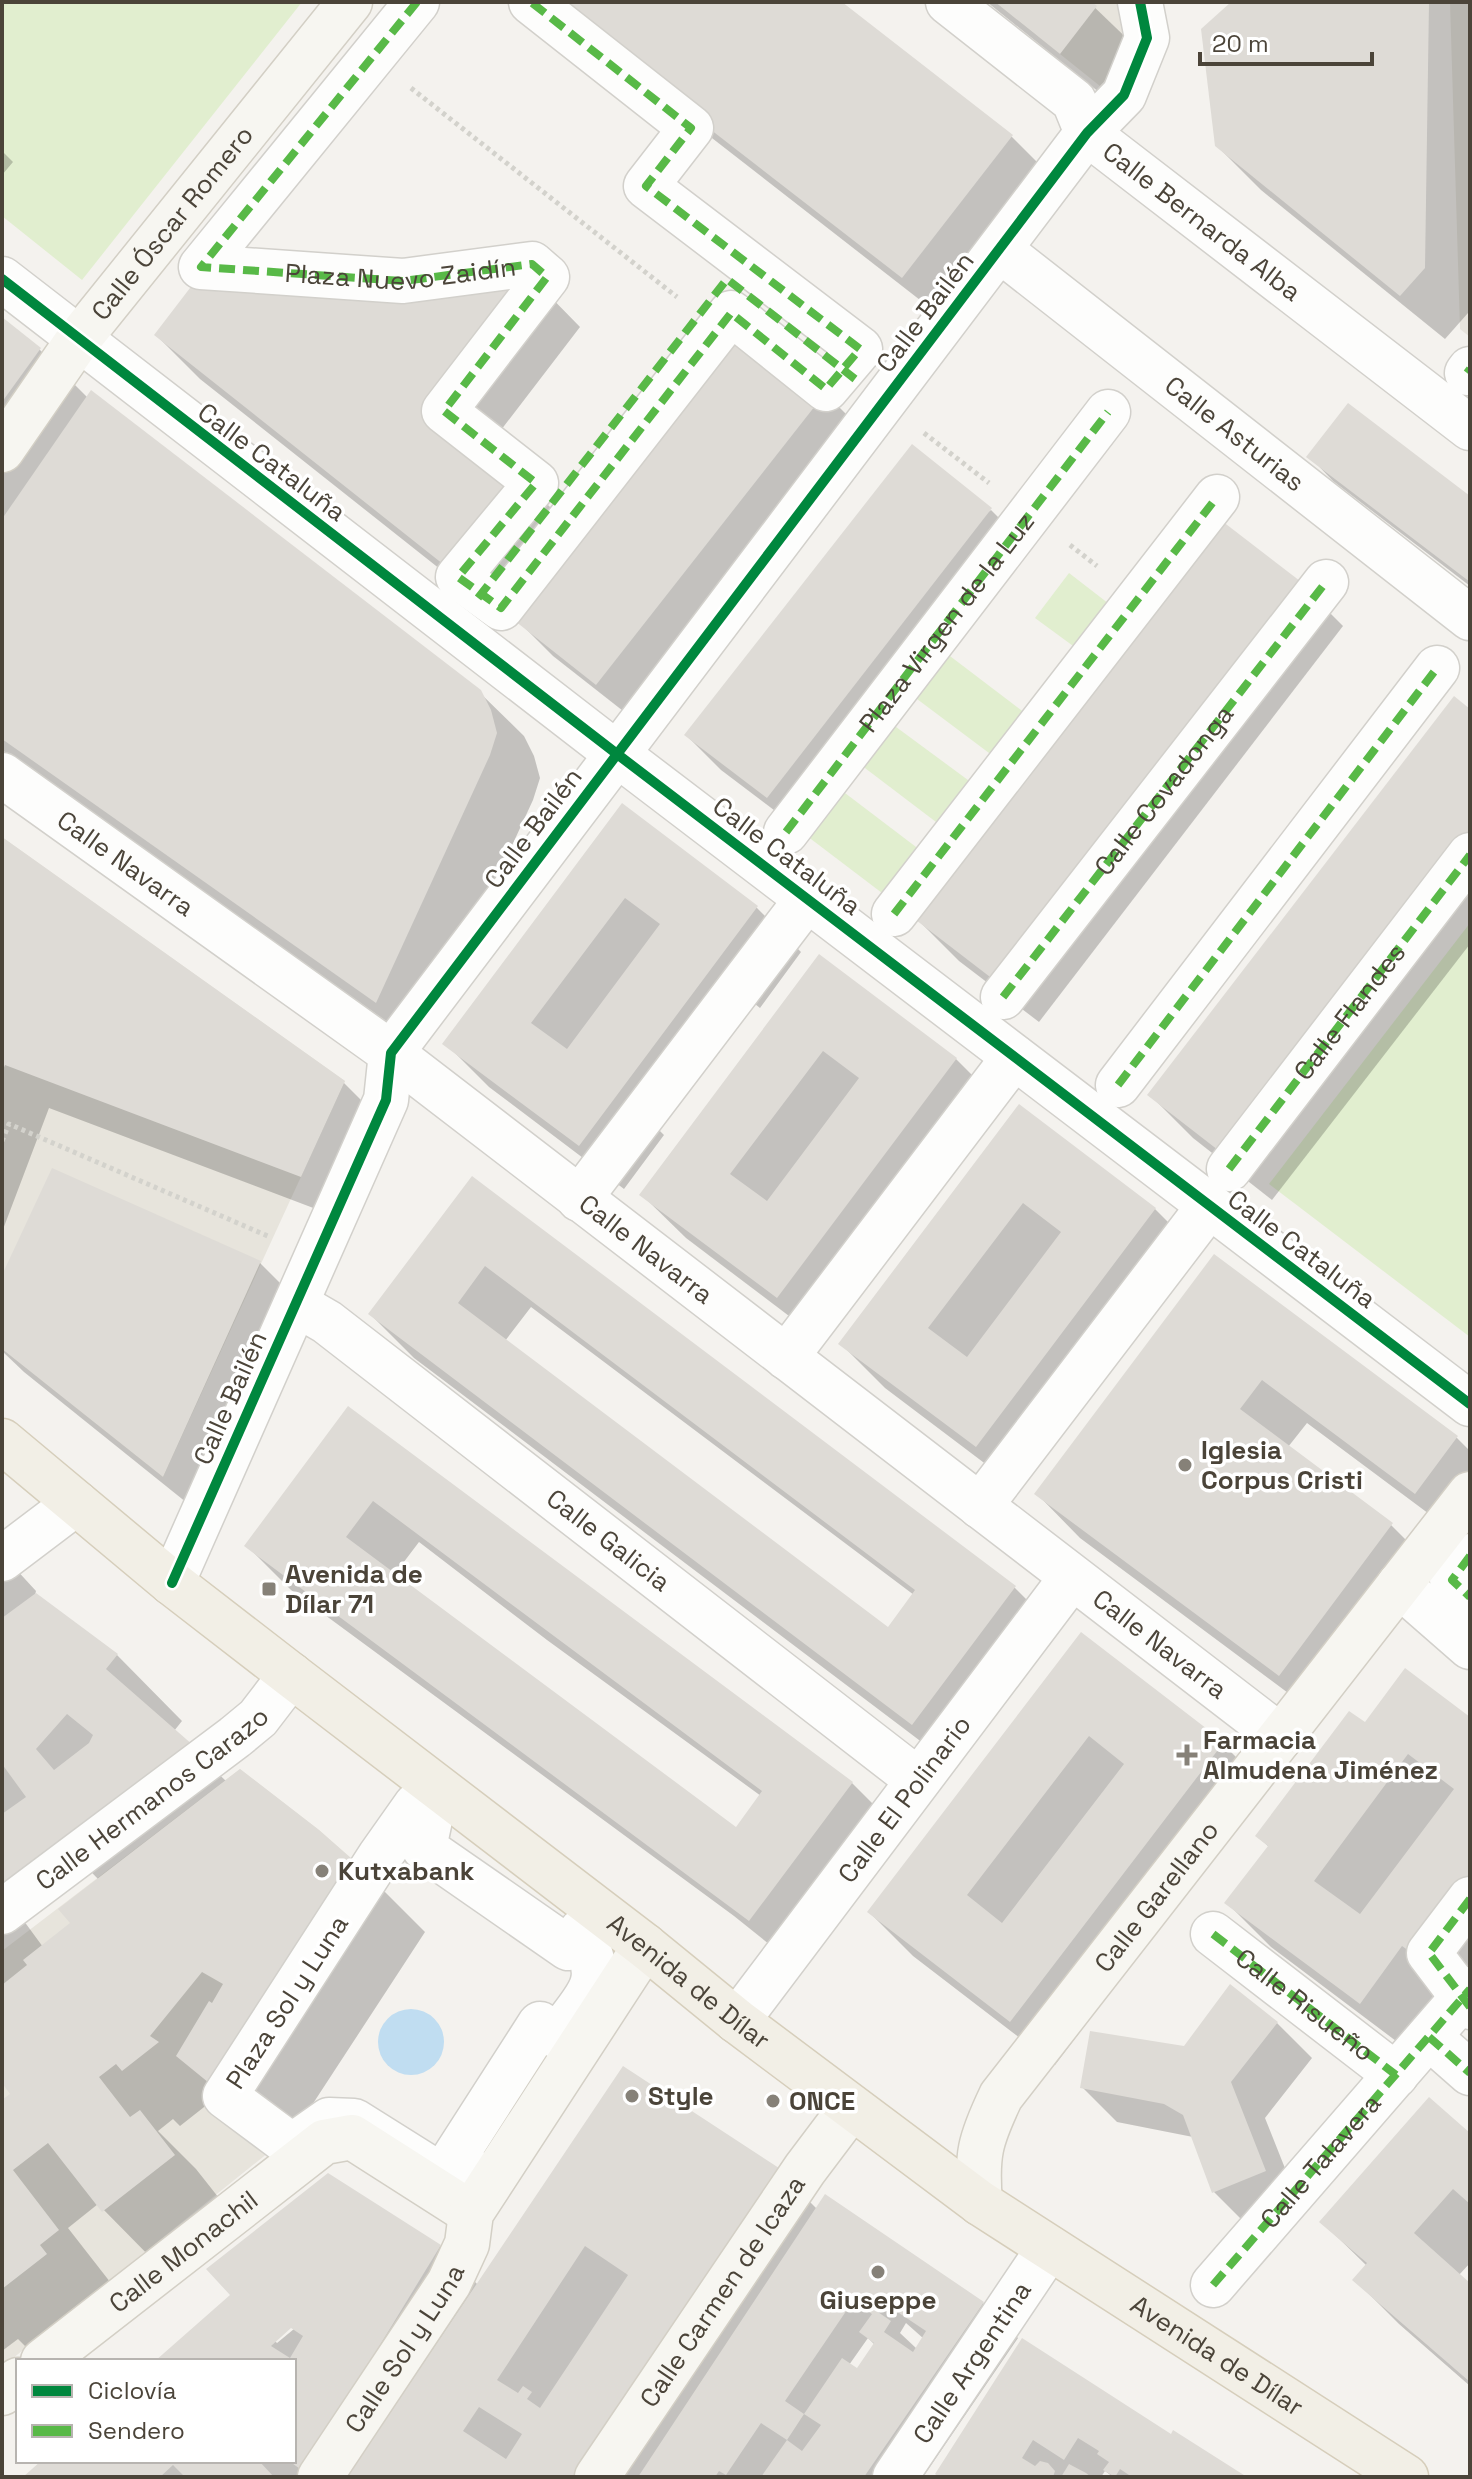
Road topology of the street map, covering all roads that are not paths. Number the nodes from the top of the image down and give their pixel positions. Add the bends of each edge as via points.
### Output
1 (350, 2) edge
2 (417, 2) edge
3 (531, 2) edge
4 (948, 2) edge
5 (1140, 2) edge
6 (1087, 133) junction
7 (1000, 250) junction
8 (2, 279) edge
9 (78, 340) junction
10 (849, 374) junction
11 (1108, 412) dead end
12 (1470, 428) edge
13 (2, 450) edge
14 (1217, 497) dead end
15 (1326, 582) dead end
16 (480, 596) junction
17 (1470, 618) edge
18 (1437, 668) dead end
19 (617, 754) junction
20 (2, 775) edge
21 (786, 832) dead end
22 (1470, 855) edge
23 (807, 899) junction
24 (894, 914) dead end
25 (1003, 997) dead end
26 (391, 1053) junction
27 (1014, 1057) junction
28 (1118, 1085) dead end
29 (1219, 1187) junction
30 (579, 1199) junction
31 (296, 1304) junction
32 (786, 1357) junction
33 (1470, 1404) edge
34 (2, 1441) edge
35 (1470, 1494) edge
36 (76, 1503) junction
37 (980, 1506) junction
38 (1470, 1556) edge
39 (2, 1559) edge
40 (1072, 1577) junction
41 (172, 1583) junction
42 (1399, 1585) junction
43 (1470, 1597) edge
44 (1470, 1647) edge
45 (291, 1675) junction
46 (1281, 1737) junction
47 (918, 1780) junction
48 (424, 1848) joint
49 (1470, 1899) edge
50 (2, 1912) edge
51 (1213, 1934) dead end
52 (645, 1946) junction
53 (1467, 1998) edge
54 (737, 2021) junction
55 (1429, 2037) junction
56 (1470, 2073) edge
57 (1396, 2075) junction
58 (851, 2108) junction
59 (980, 2203) junction
60 (471, 2213) junction
61 (1049, 2248) junction
62 (1213, 2285) dead end
63 (46, 2359) edge
64 (320, 2477) edge
65 (597, 2477) edge
66 (895, 2477) edge
67 (1406, 2477) edge

1 - 9 street, Calle Óscar Romero
2 - 16 street, Plaza Nuevo Zaidín via 201,267 403,281 532,264 547,277 444,411 536,483 458,577
3 - 10 street via 691,128 646,186 860,349
4 - 6 street, Calle Bernarda Alba via 1074,101
5 - 6 street, Calle Bailén via 1147,38 1124,95
6 - 7 street, Calle Bailén
6 - 12 street, Calle Bernarda Alba
7 - 17 street, Calle Asturias
7 - 19 street, Calle Bailén
8 - 9 street, Calle Cataluña
9 - 13 street, Calle Óscar Romero
9 - 19 street, Calle Cataluña
10 - 16 street via 826,389 731,313 501,608
10 - 16 street via 727,279
11 - 21 street, Plaza Virgen de la Luz
14 - 24 street
15 - 25 street, Calle Covadonga
18 - 28 street
19 - 23 street, Calle Cataluña
19 - 26 street, Calle Bailén
20 - 26 street, Calle Navarra
22 - 29 street, Calle Flandes
23 - 27 street, Calle Cataluña
23 - 30 street
26 - 30 street, Calle Navarra
26 - 31 street, Calle Bailén via 386,1100
27 - 29 street, Calle Cataluña
27 - 32 street
29 - 33 street, Calle Cataluña
29 - 37 street, Calle Flandes
30 - 32 street, Calle Navarra
31 - 41 street, Calle Bailén
31 - 47 street, Calle Galicia via 327,1322
32 - 37 street, Calle Navarra
34 - 36 main road, Avenida de Dílar
35 - 42 street, Calle Garellano
36 - 39 street
36 - 41 main road, Avenida de Dílar
37 - 40 street, Calle Navarra
38 - 43 street via 1452,1580
40 - 46 street, Calle Navarra
40 - 47 street, Calle El Polinario
41 - 45 main road, Avenida de Dílar
42 - 44 street
42 - 46 street, Calle Garellano
45 - 50 street, Calle Hermanos Carazo via 258,1718 235,1737
45 - 52 main road, Avenida de Dílar
46 - 59 street, Calle Garellano via 1001,2096 982,2135 977,2166
47 - 54 street, Calle El Polinario
48 - 48 street, Plaza Sol y Luna via 568,1948 581,1931 592,1958 593,1982 583,2000 557,2036 540,2024 454,2158 468,2168 454,2178 440,2175 354,2121 329,2120 292,2146 225,2096 416,1805 431,1815
49 - 53 street via 1429,1953
51 - 57 street, Calle Risueño
52 - 54 main road, Avenida de Dílar
52 - 60 street
53 - 55 street, Calle Talavera
54 - 58 main road, Avenida de Dílar
55 - 56 street
55 - 57 street, Calle Talavera
57 - 62 street, Calle Talavera
58 - 59 main road, Avenida de Dílar
58 - 65 street, Calle Carmen de Icaza
59 - 61 main road, Avenida de Dílar
60 - 63 street, Calle Monachil via 352,2137 324,2142
60 - 64 street, Calle Sol y Luna via 467,2244 449,2283
61 - 66 street, Calle Argentina
61 - 67 main road, Avenida de Dílar

